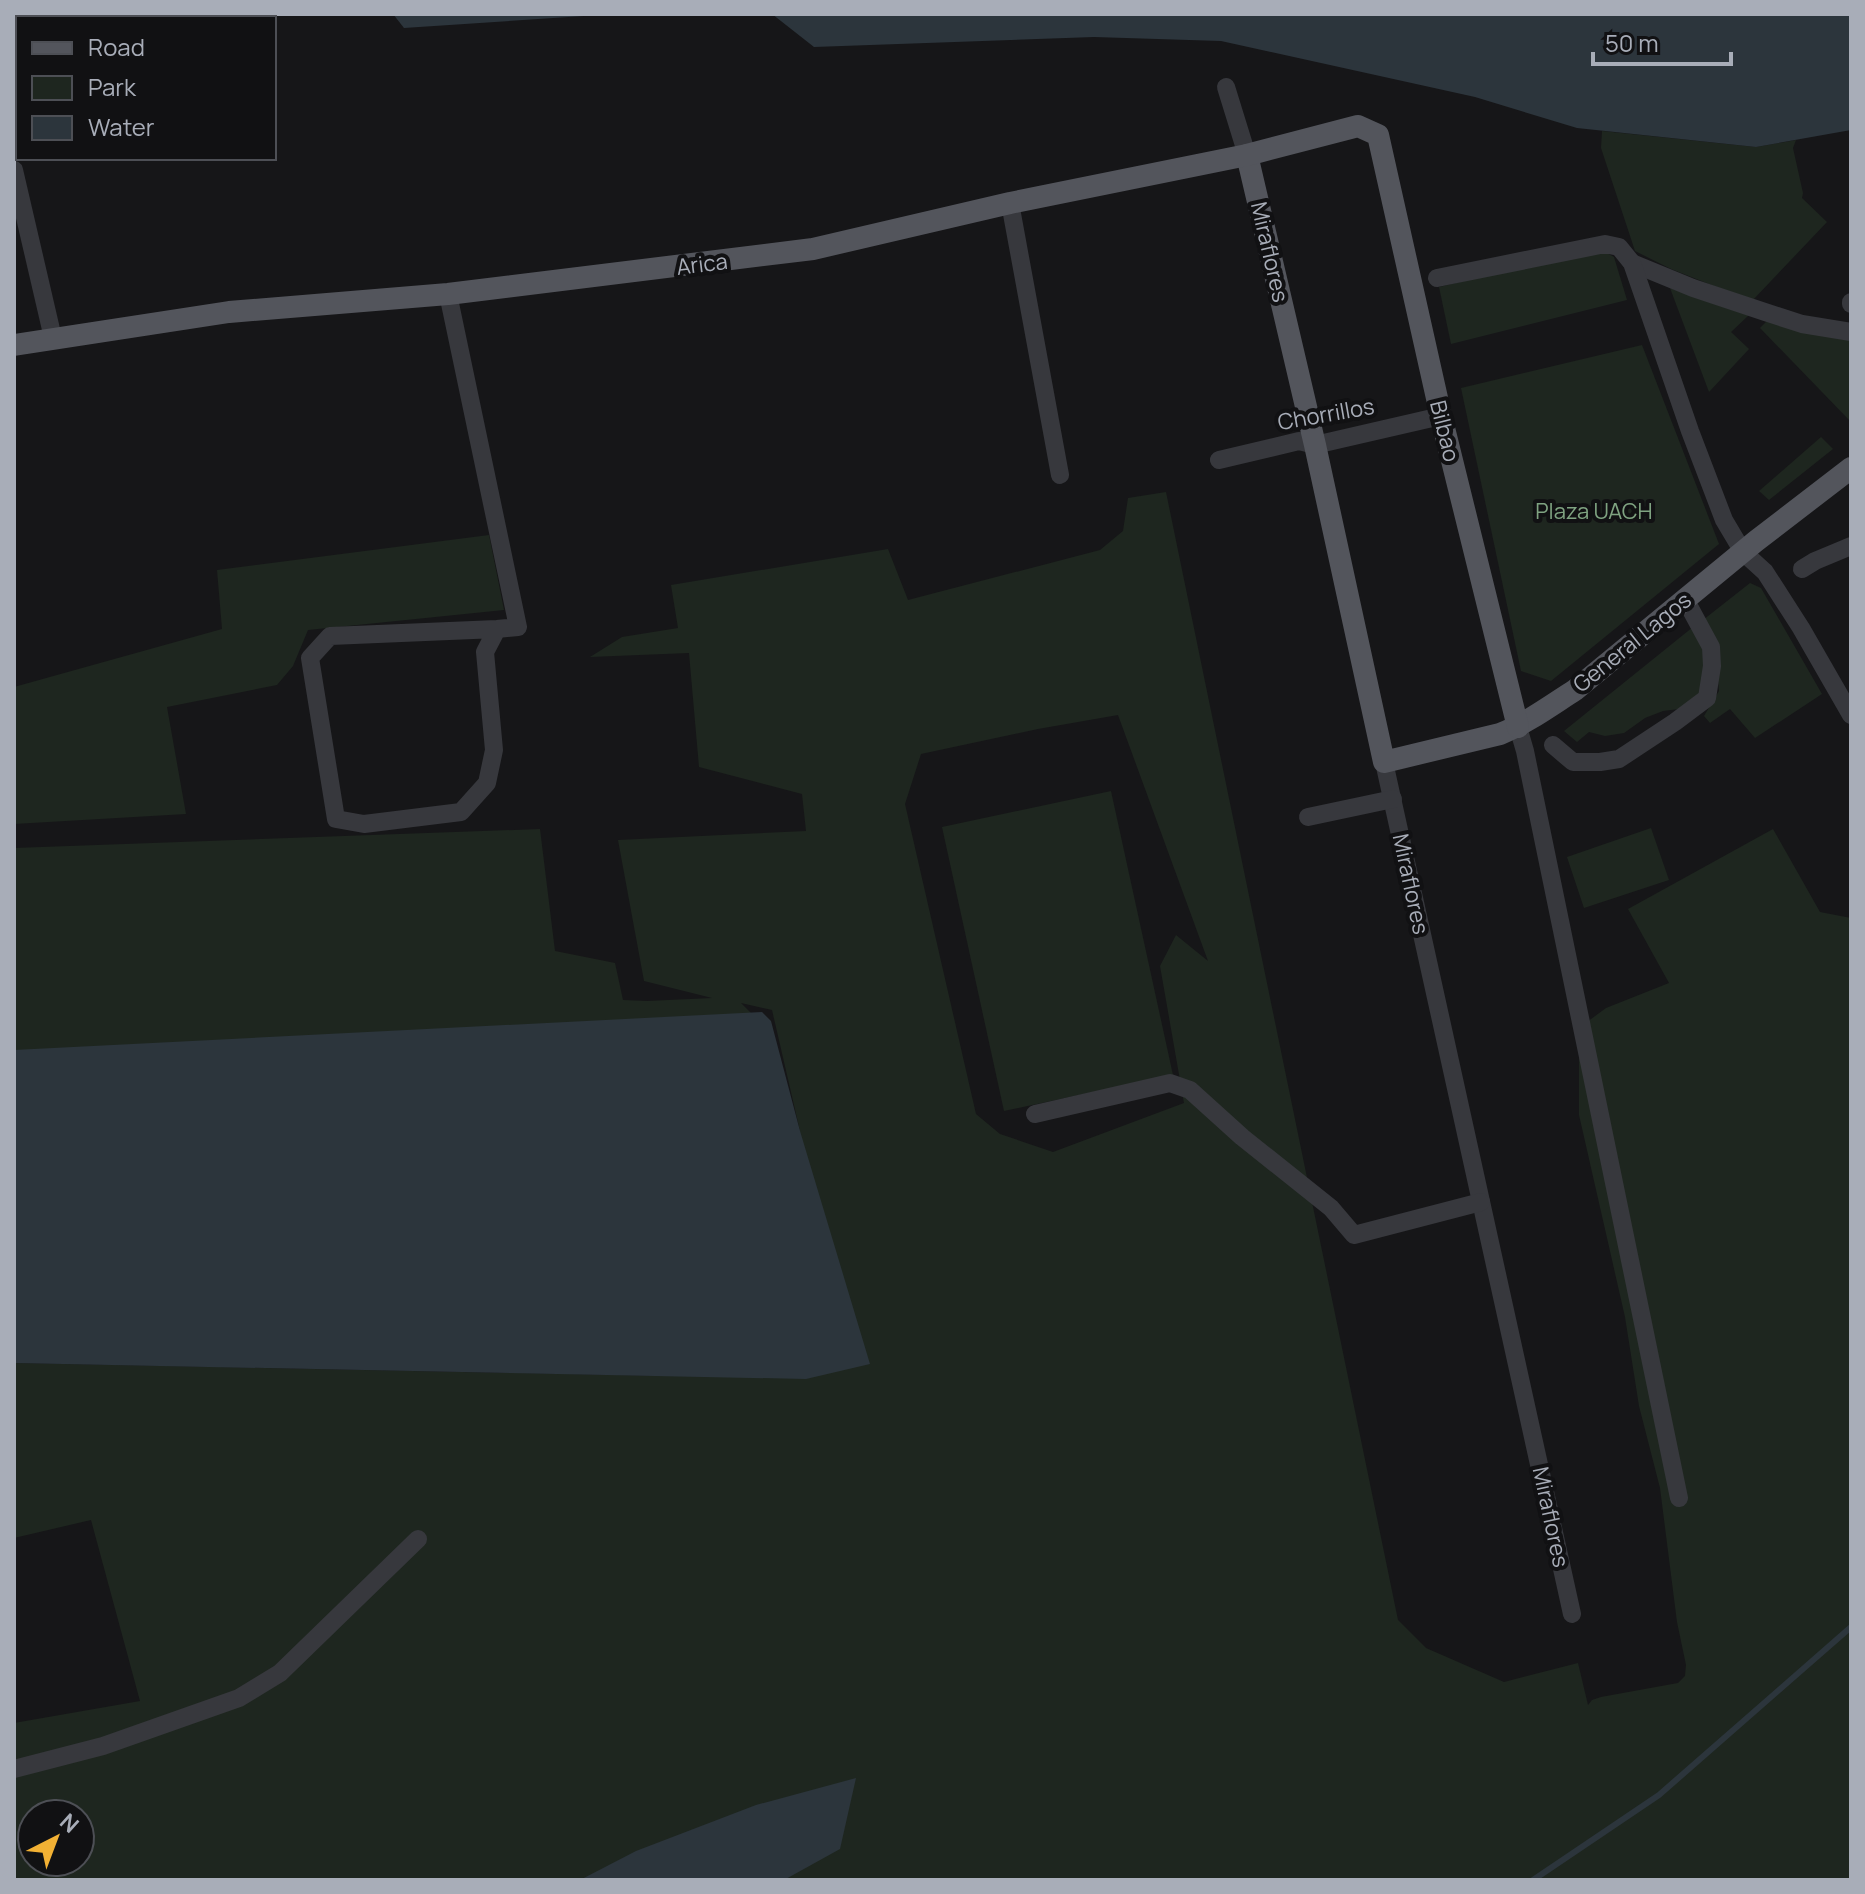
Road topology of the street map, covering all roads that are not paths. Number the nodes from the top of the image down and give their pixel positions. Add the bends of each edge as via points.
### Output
1 (1226, 87) dead end
2 (1378, 135) joint
3 (1247, 155) junction
4 (14, 170) edge
5 (1010, 203) junction
6 (1632, 263) junction
7 (1437, 278) dead end
8 (448, 294) junction
9 (1851, 332) edge
10 (53, 338) junction
11 (14, 345) edge
12 (1441, 416) junction
13 (1315, 445) junction
14 (1219, 460) dead end
15 (1851, 470) edge
16 (1060, 475) dead end
17 (1851, 546) edge
18 (1743, 552) junction
19 (1802, 569) dead end
20 (1685, 599) junction
21 (497, 629) junction
22 (1851, 715) edge
23 (1518, 727) junction
24 (1553, 745) dead end
25 (1384, 762) junction
26 (1393, 799) junction
27 (1308, 817) dead end
28 (1035, 1114) dead end
29 (1481, 1202) junction
30 (1679, 1498) dead end
31 (418, 1539) dead end
32 (1572, 1614) dead end
33 (14, 1769) edge

1 - 3 street
2 - 3 main road, Arica via 1358,126
2 - 12 main road, Bilbao
3 - 5 main road, Arica
3 - 13 main road, Miraflores
4 - 10 street
5 - 8 main road, Arica via 813,249
5 - 16 street
6 - 7 street via 1619,247 1605,244
6 - 9 street via 1802,324
6 - 18 street via 1724,520
8 - 10 main road, Arica via 229,312
8 - 21 street via 518,627
10 - 11 main road, Arica
12 - 13 street, Chorrillos
12 - 23 main road, Bilbao
13 - 14 street, Chorrillos via 1299,441
13 - 25 main road, Miraflores
15 - 18 main road, General Lagos
17 - 19 street
18 - 20 main road, General Lagos
18 - 22 street via 1765,572
20 - 23 main road, General Lagos via 1575,690
20 - 24 street via 1711,647 1707,698 1619,759 1573,762
21 - 21 street via 330,636 310,658 336,819 364,824 461,812 487,783 494,750 485,652
23 - 25 main road, General Lagos
23 - 30 street
25 - 26 street, Miraflores
26 - 27 street
26 - 29 street, Miraflores
28 - 29 street via 1170,1083 1190,1090 1331,1208 1354,1235
29 - 32 street, Miraflores
31 - 33 street via 280,1673 239,1698 103,1746

